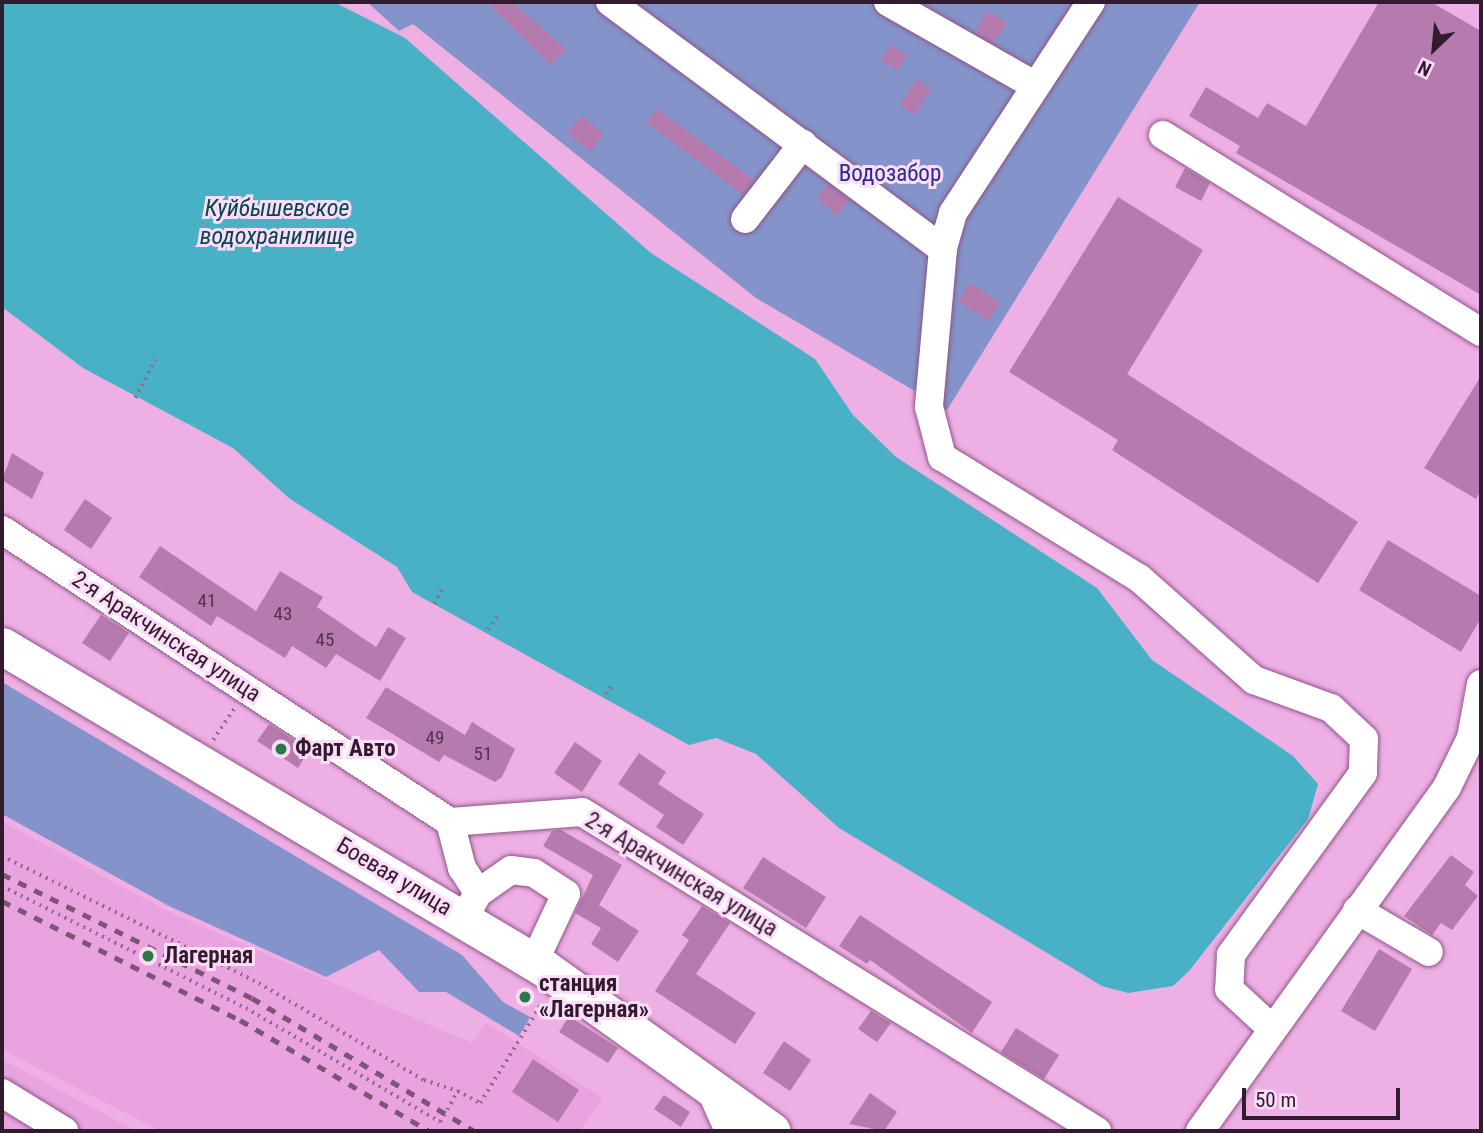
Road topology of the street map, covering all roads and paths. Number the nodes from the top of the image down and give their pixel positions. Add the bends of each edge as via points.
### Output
1 (610, 2) edge
2 (888, 2) edge
3 (1091, 2) edge
4 (1034, 85) junction
5 (1163, 135) dead end
6 (803, 145) junction
7 (745, 219) dead end
8 (943, 249) junction
9 (1481, 332) edge
10 (155, 360) dead end
11 (135, 398) dead end
12 (2, 530) edge
13 (443, 586) dead end
14 (434, 604) dead end
15 (498, 615) dead end
16 (488, 630) dead end
17 (2, 646) edge
18 (1481, 684) edge
19 (612, 686) dead end
20 (247, 690) junction
21 (605, 694) dead end
22 (200, 761) junction
23 (450, 822) junction
24 (2, 856) edge
25 (2, 886) edge
26 (470, 906) junction
27 (1357, 910) junction
28 (1429, 952) dead end
29 (534, 962) junction
30 (542, 1003) dead end
31 (1270, 1027) junction
32 (705, 1079) junction
33 (458, 1091) junction
34 (2, 1093) edge
35 (64, 1131) edge
36 (729, 1131) edge
37 (772, 1131) edge
38 (1097, 1131) edge
39 (1200, 1131) edge

1 - 6 street
2 - 4 street
3 - 4 street
4 - 8 street via 953,212
5 - 9 street
6 - 7 street
6 - 8 street
8 - 31 street via 929,408 942,457 1139,578 1254,680 1331,708 1364,739 1363,773 1231,955 1229,989
10 - 11 path
12 - 20 street, 2-я Аракчинская улица
13 - 14 path
15 - 16 path
17 - 22 main road, Боевая улица
18 - 27 street via 1471,738 1447,787
19 - 21 path
20 - 22 path
20 - 23 street, 2-я Аракчинская улица
22 - 26 main road, Боевая улица
23 - 26 street
23 - 38 street, 2-я Аракчинская улица via 582,812
24 - 33 path via 259,983 424,1080
25 - 33 path via 246,1008 440,1122
26 - 29 main road, Боевая улица
26 - 29 street via 511,870 534,873 566,894
27 - 28 street
27 - 31 street
29 - 32 main road, Боевая улица
30 - 33 path via 480,1103
31 - 39 street
32 - 36 street
32 - 37 main road, Боевая улица
34 - 35 street

